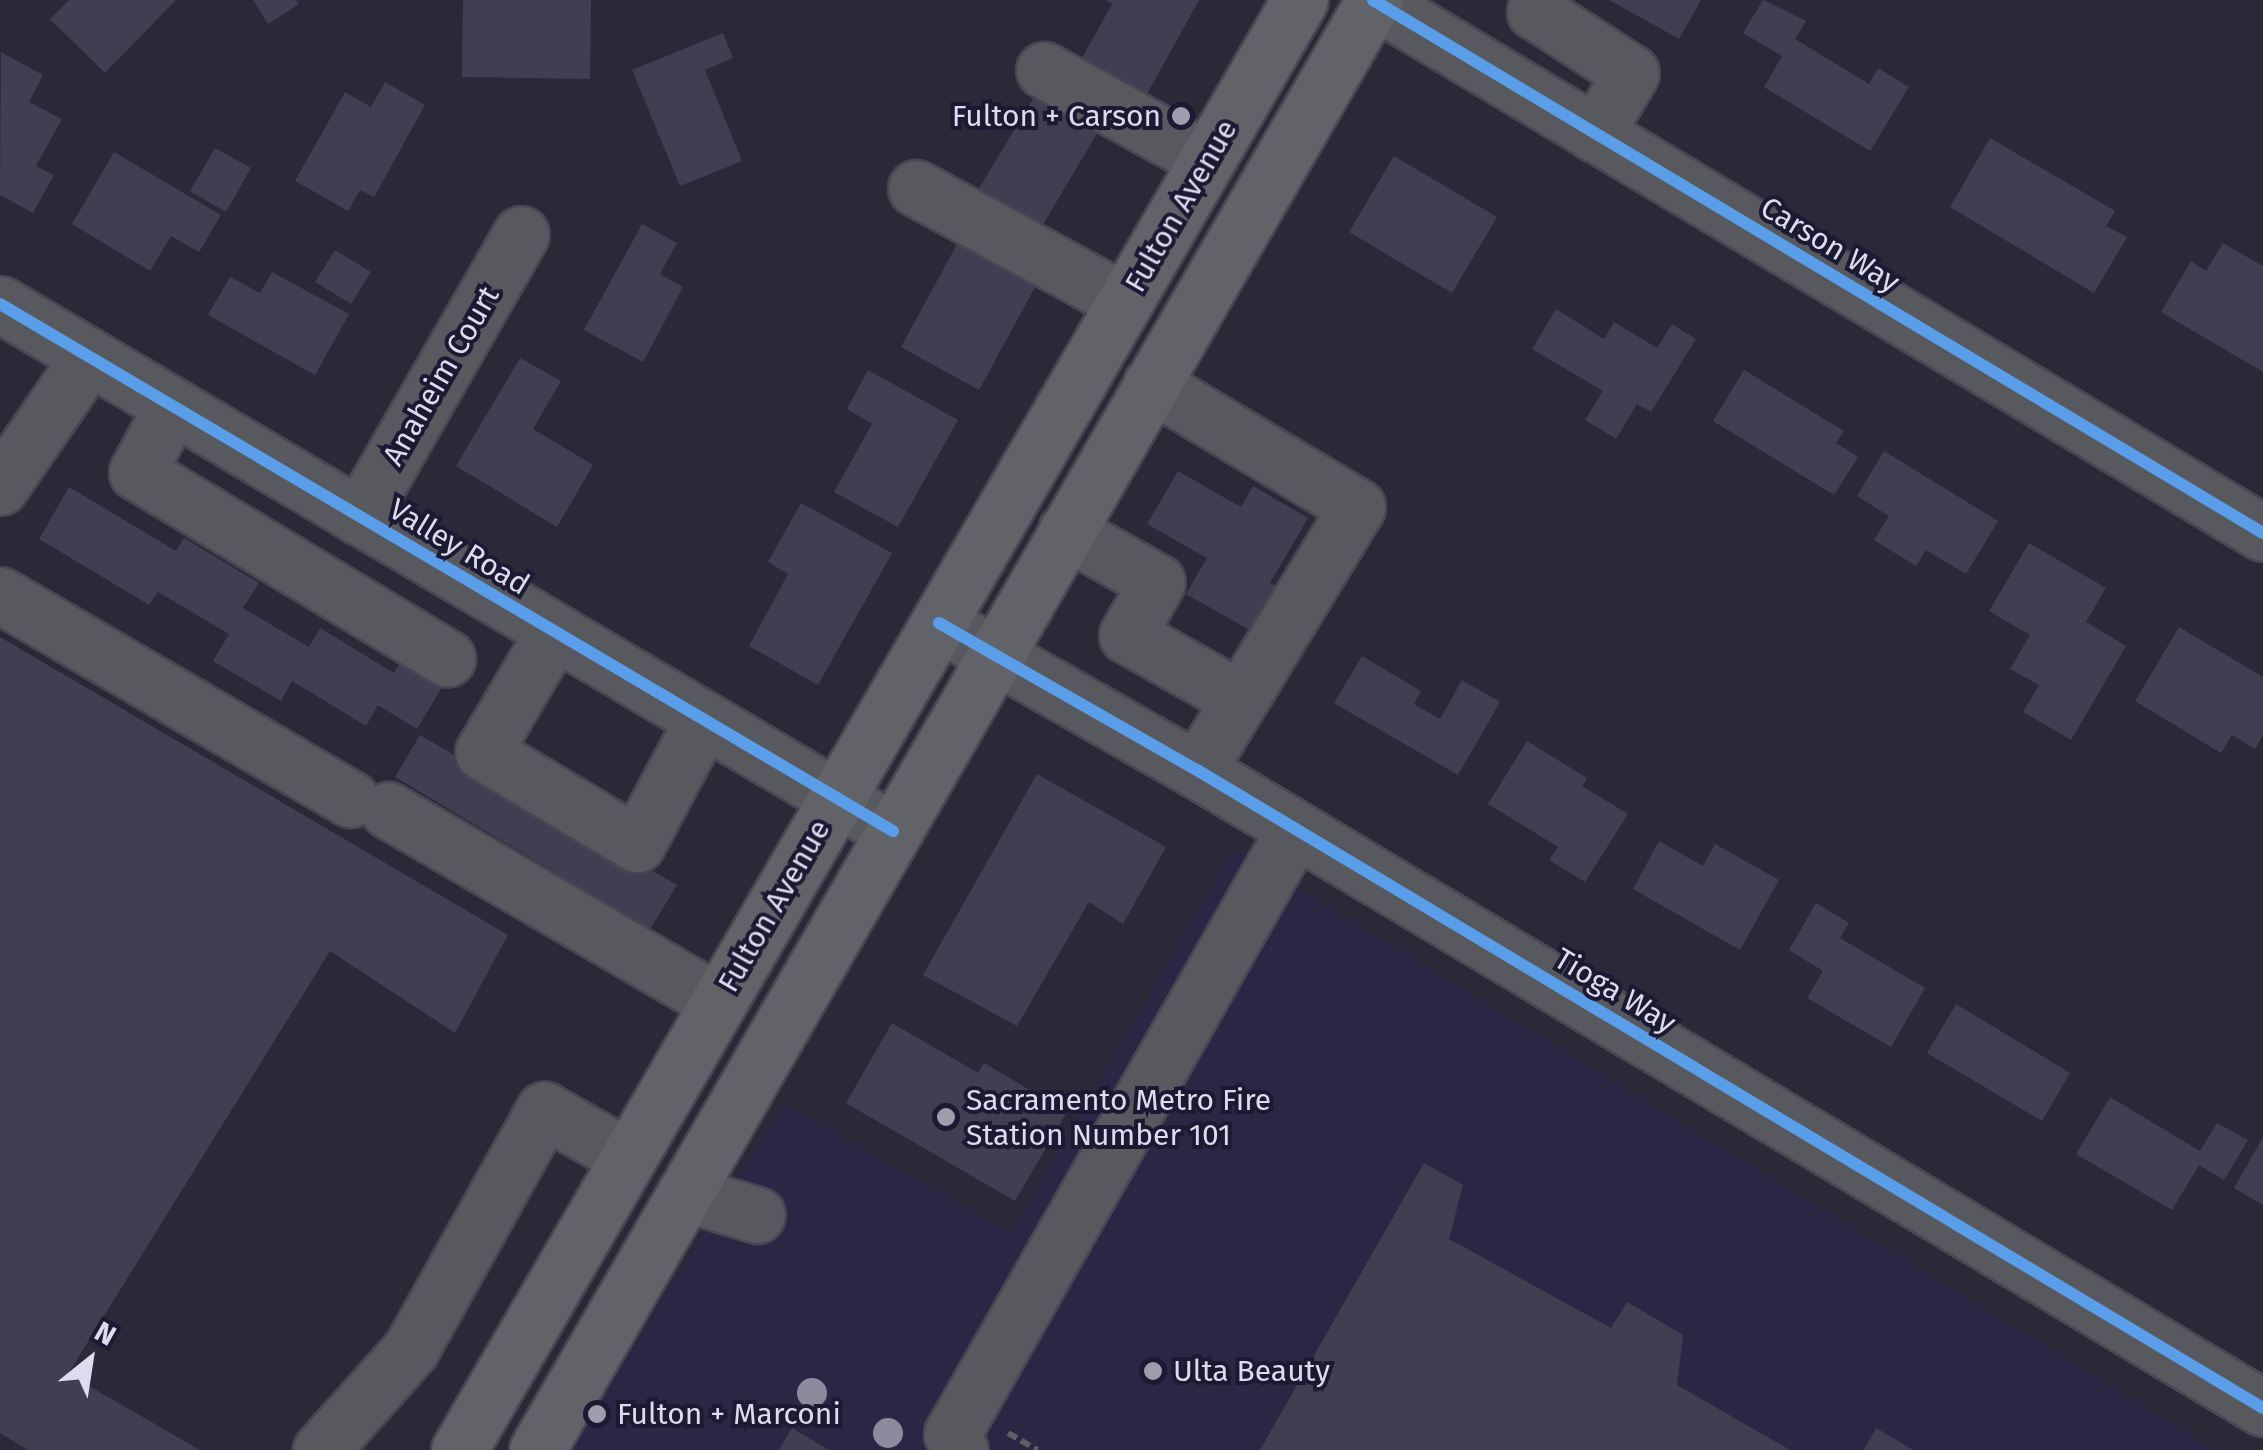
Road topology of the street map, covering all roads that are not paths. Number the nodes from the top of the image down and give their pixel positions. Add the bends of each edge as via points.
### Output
1 (1300, 0) edge
2 (1373, 0) edge
3 (1541, 0) edge
4 (1044, 70) dead end
5 (1595, 134) junction
6 (1207, 160) junction
7 (916, 188) dead end
8 (521, 234) dead end
9 (1124, 302) junction
10 (0, 304) edge
11 (89, 357) junction
12 (1151, 384) junction
13 (172, 407) junction
14 (0, 486) edge
15 (358, 517) junction
16 (1066, 531) junction
17 (2263, 533) edge
18 (0, 595) edge
19 (939, 623) junction
20 (554, 632) junction
21 (994, 655) junction
22 (447, 658) dead end
23 (1240, 698) junction
24 (703, 720) junction
25 (1197, 770) junction
26 (837, 799) junction
27 (1295, 829) junction
28 (893, 832) junction
29 (718, 1002) junction
30 (627, 1157) junction
31 (685, 1192) junction
32 (757, 1215) dead end
33 (2263, 1408) edge
34 (321, 1450) edge
35 (458, 1450) edge
36 (537, 1450) edge
37 (960, 1450) edge

1 - 6 main road, Fulton Avenue
2 - 5 street, Carson Way
2 - 12 main road
3 - 5 street via 1535,11 1631,72
4 - 6 street
5 - 17 street, Carson Way
6 - 9 main road, Fulton Avenue
7 - 9 street
8 - 15 street, Anaheim Court
9 - 19 main road, Fulton Avenue
10 - 11 street, Valley Road
11 - 13 street, Valley Road
11 - 14 street
12 - 16 main road
12 - 23 street via 1358,508
13 - 15 street, Valley Road
13 - 22 street via 137,472
15 - 20 street, Valley Road
16 - 21 main road
16 - 23 street via 1157,582 1127,635
18 - 29 street
19 - 21 street, Tioga Way
19 - 26 main road, Fulton Avenue
20 - 24 street, Valley Road
20 - 24 street via 483,752 637,844
21 - 25 street, Tioga Way
21 - 28 main road
23 - 25 street
24 - 26 street, Valley Road
25 - 27 street, Tioga Way
26 - 28 street, Valley Road
26 - 29 main road, Fulton Avenue
27 - 33 street, Tioga Way
27 - 37 street via 952,1434
28 - 31 main road
29 - 30 main road, Fulton Avenue
30 - 34 street via 544,1110 411,1349
30 - 35 main road, Fulton Avenue
31 - 32 street
31 - 36 main road

